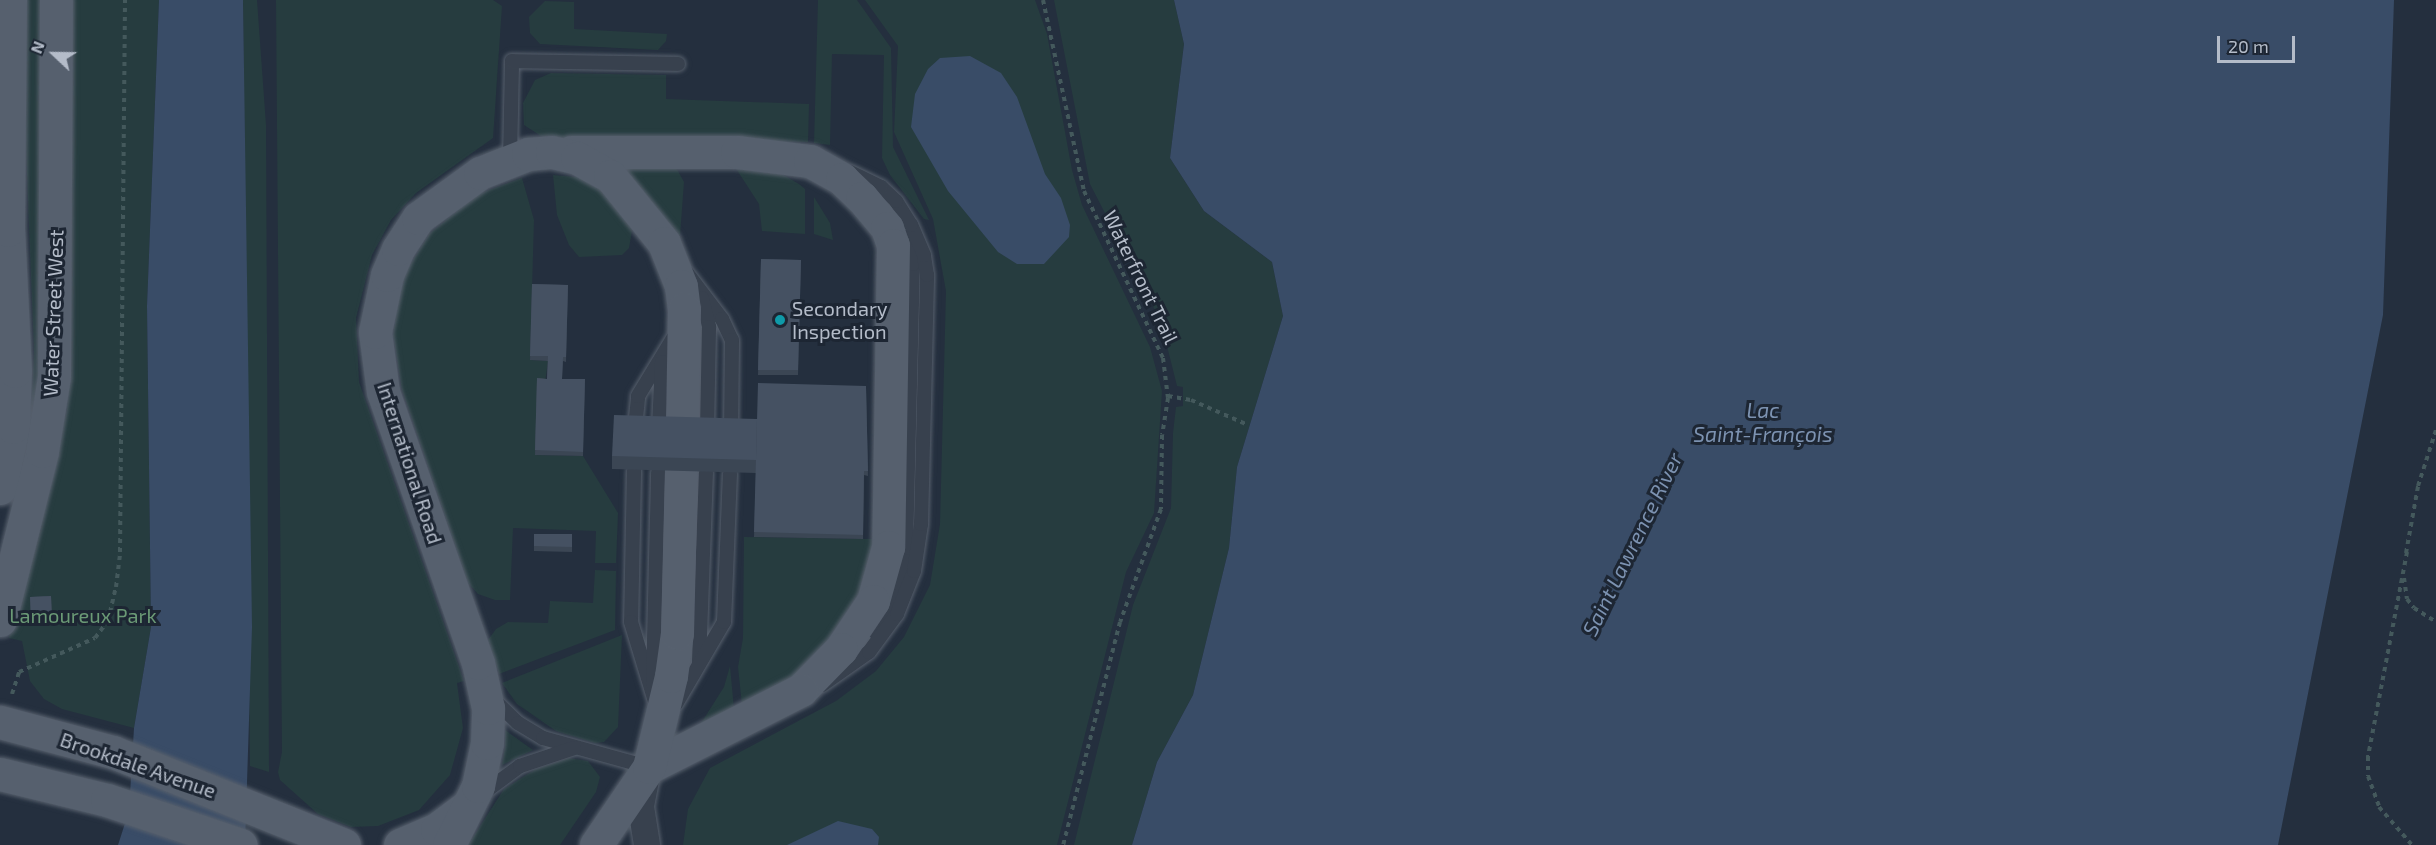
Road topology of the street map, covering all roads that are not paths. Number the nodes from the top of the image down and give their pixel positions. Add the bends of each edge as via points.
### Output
1 (10, 0) edge
2 (56, 0) edge
3 (678, 64) dead end
4 (552, 152) junction
5 (510, 159) junction
6 (810, 161) junction
7 (4, 229) edge
8 (689, 295) junction
9 (669, 346) junction
10 (635, 427) edge
11 (683, 429) joint
12 (731, 430) edge
13 (634, 471) edge
14 (681, 473) joint
15 (730, 474) edge
16 (0, 487) edge
17 (0, 620) edge
18 (693, 675) junction
19 (485, 691) junction
20 (782, 703) junction
21 (2, 723) edge
22 (654, 736) junction
23 (576, 748) junction
24 (0, 774) edge
25 (472, 802) junction
26 (331, 842) edge
27 (241, 845) edge
28 (400, 845) edge
29 (449, 845) edge
30 (596, 845) edge
31 (647, 845) edge

1 - 7 main road, Water Street West
2 - 17 main road, Water Street West via 54,377 42,451
3 - 5 lane via 512,61
4 - 5 main road, International Road
4 - 6 main road via 737,152
4 - 8 main road, International Road via 577,158 610,176 664,243
5 - 19 main road, International Road via 457,186 418,218 387,275 375,332 383,392
6 - 20 main road via 842,179 862,198 887,228 893,245 888,547 883,576 859,627 821,672
6 - 20 lane via 861,176 891,196 915,232 927,275 919,547 906,593 884,635 869,652 831,681
7 - 16 main road, Water Street West via 15,403
8 - 9 lane
8 - 11 main road, International Road
8 - 12 lane via 722,319 732,340
9 - 10 lane via 638,396
9 - 11 lane via 661,367
13 - 22 lane via 631,622
14 - 18 lane via 701,648
14 - 22 main road via 677,633
15 - 18 lane via 725,615
18 - 22 lane
19 - 23 lane via 532,732
19 - 25 main road, International Road via 489,725
20 - 22 main road
21 - 26 main road, Brookdale Avenue via 114,752
22 - 23 lane
22 - 30 main road
22 - 31 street via 641,807
23 - 25 lane via 520,766
24 - 27 main road, Brookdale Avenue via 107,800
25 - 28 main road via 437,829
25 - 29 main road, International Road

